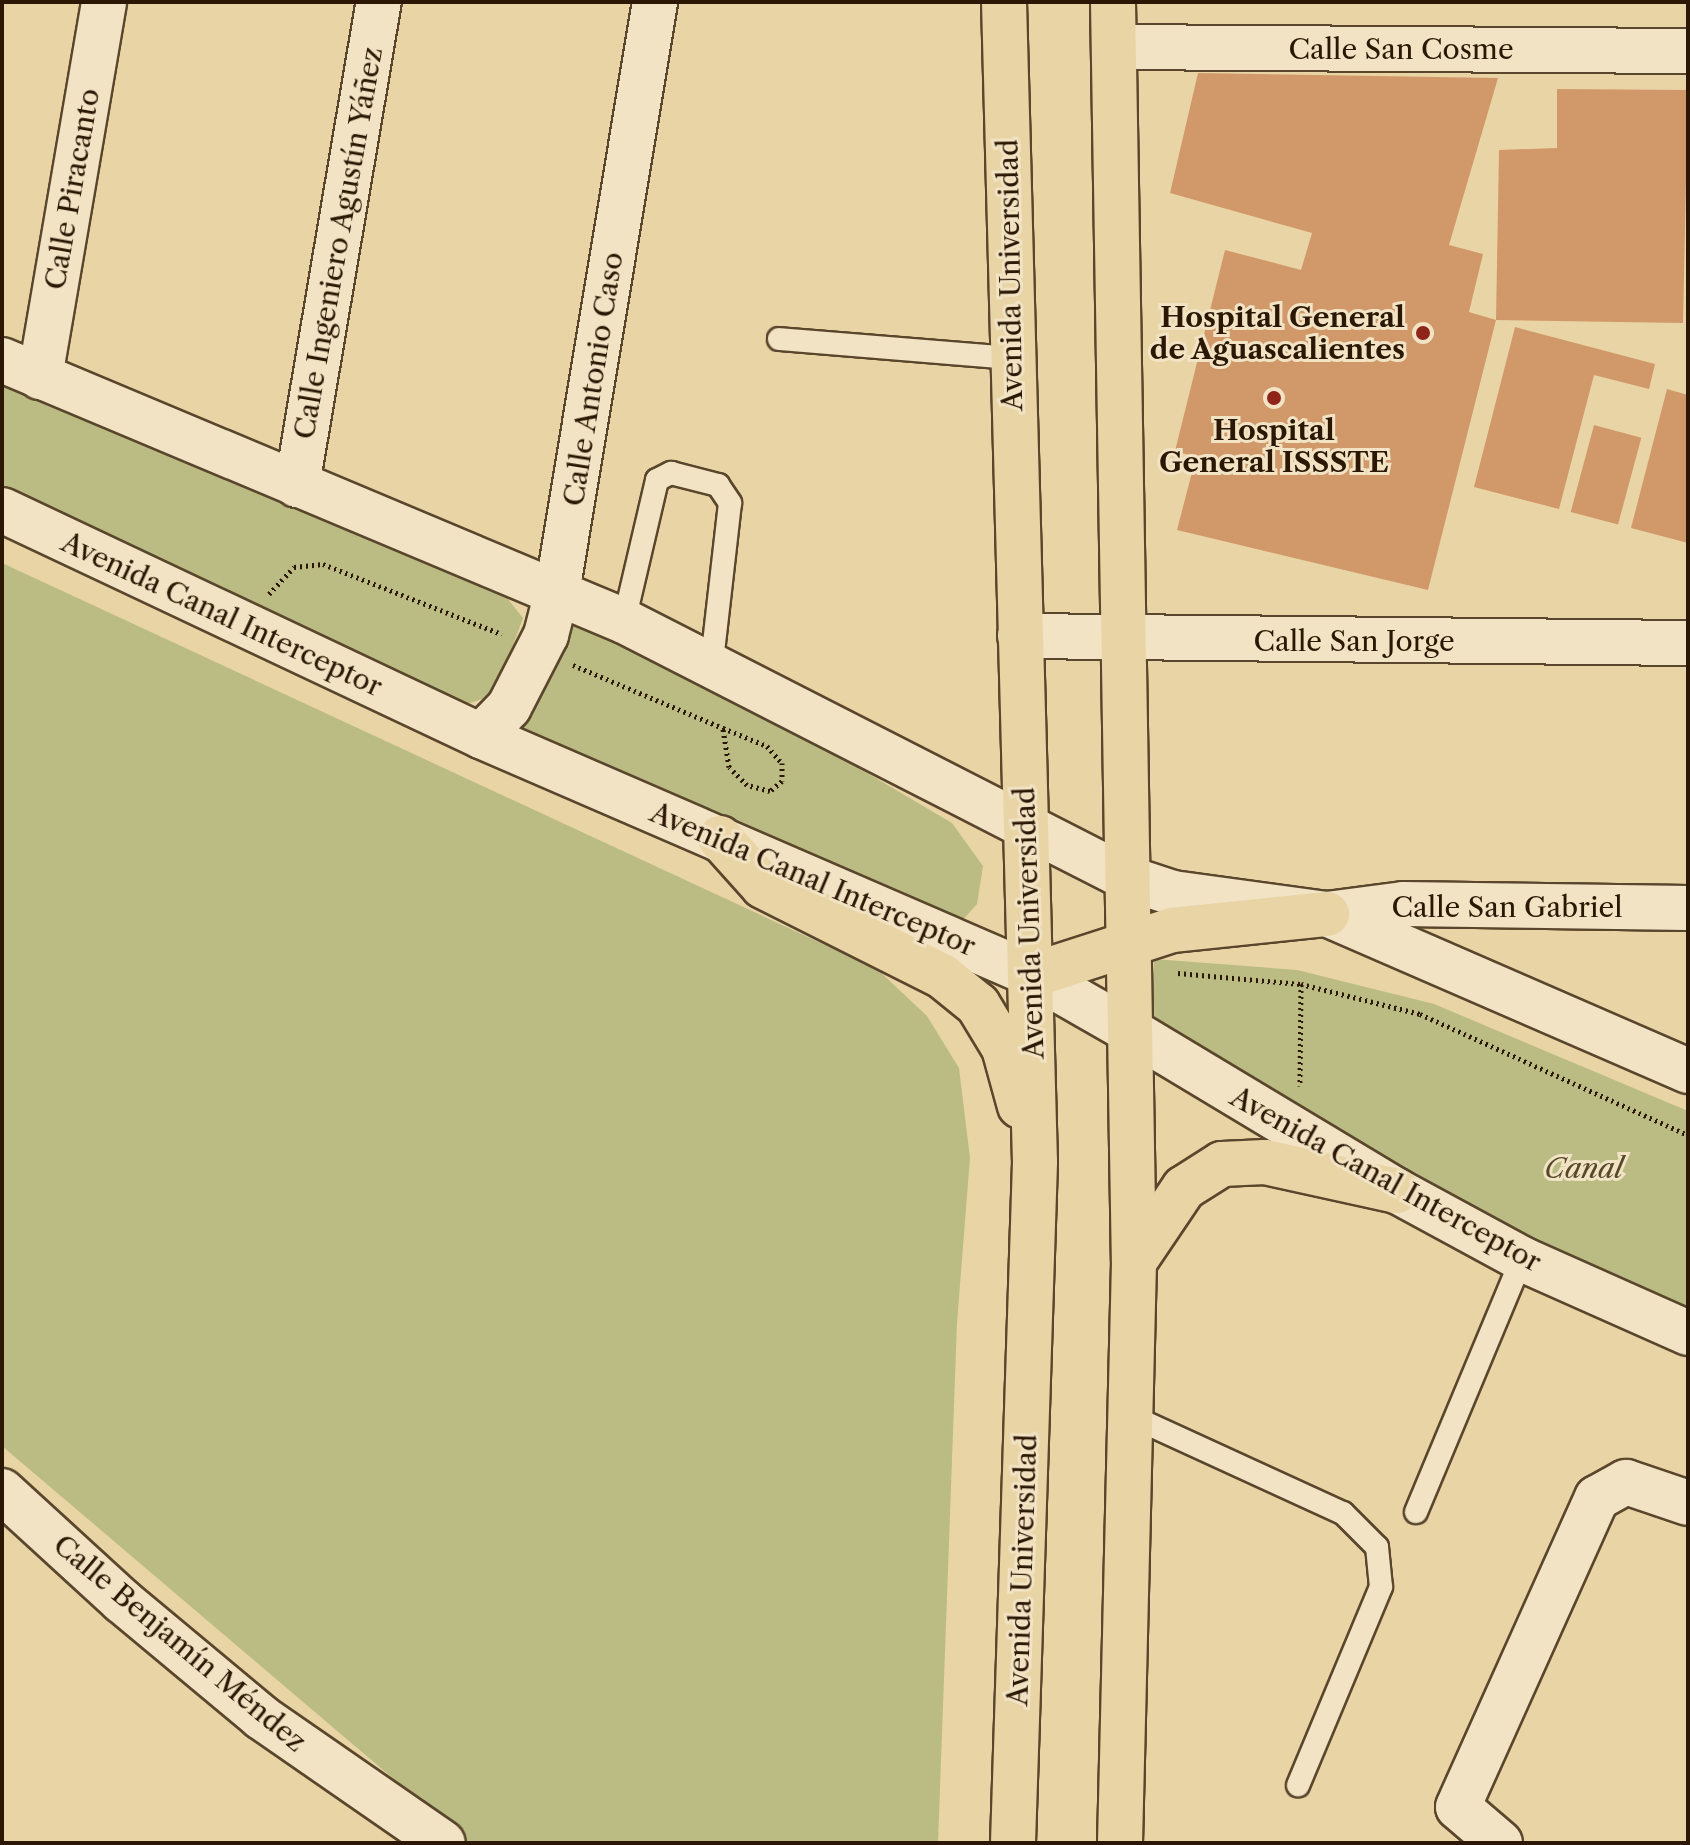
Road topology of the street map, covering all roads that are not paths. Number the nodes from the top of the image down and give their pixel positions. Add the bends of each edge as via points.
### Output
1 (104, 2) edge
2 (379, 2) edge
3 (655, 2) edge
4 (1004, 2) edge
5 (1113, 2) edge
6 (1114, 47) junction
7 (1688, 51) edge
8 (779, 339) dead end
9 (1012, 358) junction
10 (21, 368) edge
11 (297, 485) junction
12 (2, 510) edge
13 (557, 592) junction
14 (624, 621) junction
15 (1020, 636) junction
16 (1123, 640) junction
17 (1688, 643) edge
18 (712, 662) junction
19 (481, 736) junction
20 (1027, 827) junction
21 (720, 838) junction
22 (1127, 878) junction
23 (1688, 908) edge
24 (1327, 914) junction
25 (1128, 940) junction
26 (1033, 975) junction
27 (1129, 1030) junction
28 (1688, 1071) edge
29 (1035, 1162) junction
30 (1397, 1191) junction
31 (1522, 1259) junction
32 (1134, 1262) junction
33 (1688, 1333) edge
34 (1133, 1417) junction
35 (2, 1491) edge
36 (1688, 1503) edge
37 (1416, 1512) dead end
38 (1298, 1785) dead end
39 (443, 1843) edge
40 (1013, 1843) edge
41 (1120, 1843) edge
42 (1500, 1843) edge

1 - 10 street, Calle Piracanto
2 - 11 street, Calle Ingeniero Agustín Yáñez
3 - 13 street, Calle Antonio Caso
4 - 9 main road, Avenida Universidad
5 - 6 main road
6 - 7 street, Calle San Cosme
6 - 16 main road
8 - 9 lane
9 - 15 main road, Avenida Universidad
10 - 11 street
11 - 13 street
12 - 19 street, Avenida Canal Interceptor
13 - 14 street
13 - 19 street, Calle Antonio Caso via 546,635 509,707
14 - 18 street
14 - 18 lane via 657,480 671,473 718,485 730,503
15 - 16 street, Calle San Jorge
15 - 20 main road, Avenida Universidad
16 - 17 street, Calle San Jorge
16 - 22 main road
18 - 20 street
19 - 21 street, Avenida Canal Interceptor
20 - 22 street
20 - 26 main road, Avenida Universidad
21 - 26 street, Avenida Canal Interceptor
21 - 29 main road via 763,886 942,976 978,1005 1004,1048
22 - 24 street via 1173,893
22 - 25 main road
23 - 24 street, Calle San Gabriel via 1403,904
24 - 25 main road via 1253,918
24 - 28 street
25 - 26 main road
25 - 27 main road
26 - 27 street, Avenida Canal Interceptor
26 - 29 main road, Avenida Universidad
27 - 30 street, Avenida Canal Interceptor
27 - 32 main road
29 - 40 main road, Avenida Universidad
30 - 31 street, Avenida Canal Interceptor
30 - 32 main road via 1265,1162 1222,1164 1184,1188
31 - 33 street, Avenida Canal Interceptor
31 - 37 lane
32 - 34 main road
34 - 38 lane via 1343,1513 1377,1547 1381,1587
34 - 41 main road
35 - 39 street, Calle Benjamín Méndez via 261,1717
36 - 42 street via 1626,1482 1597,1498 1458,1807

